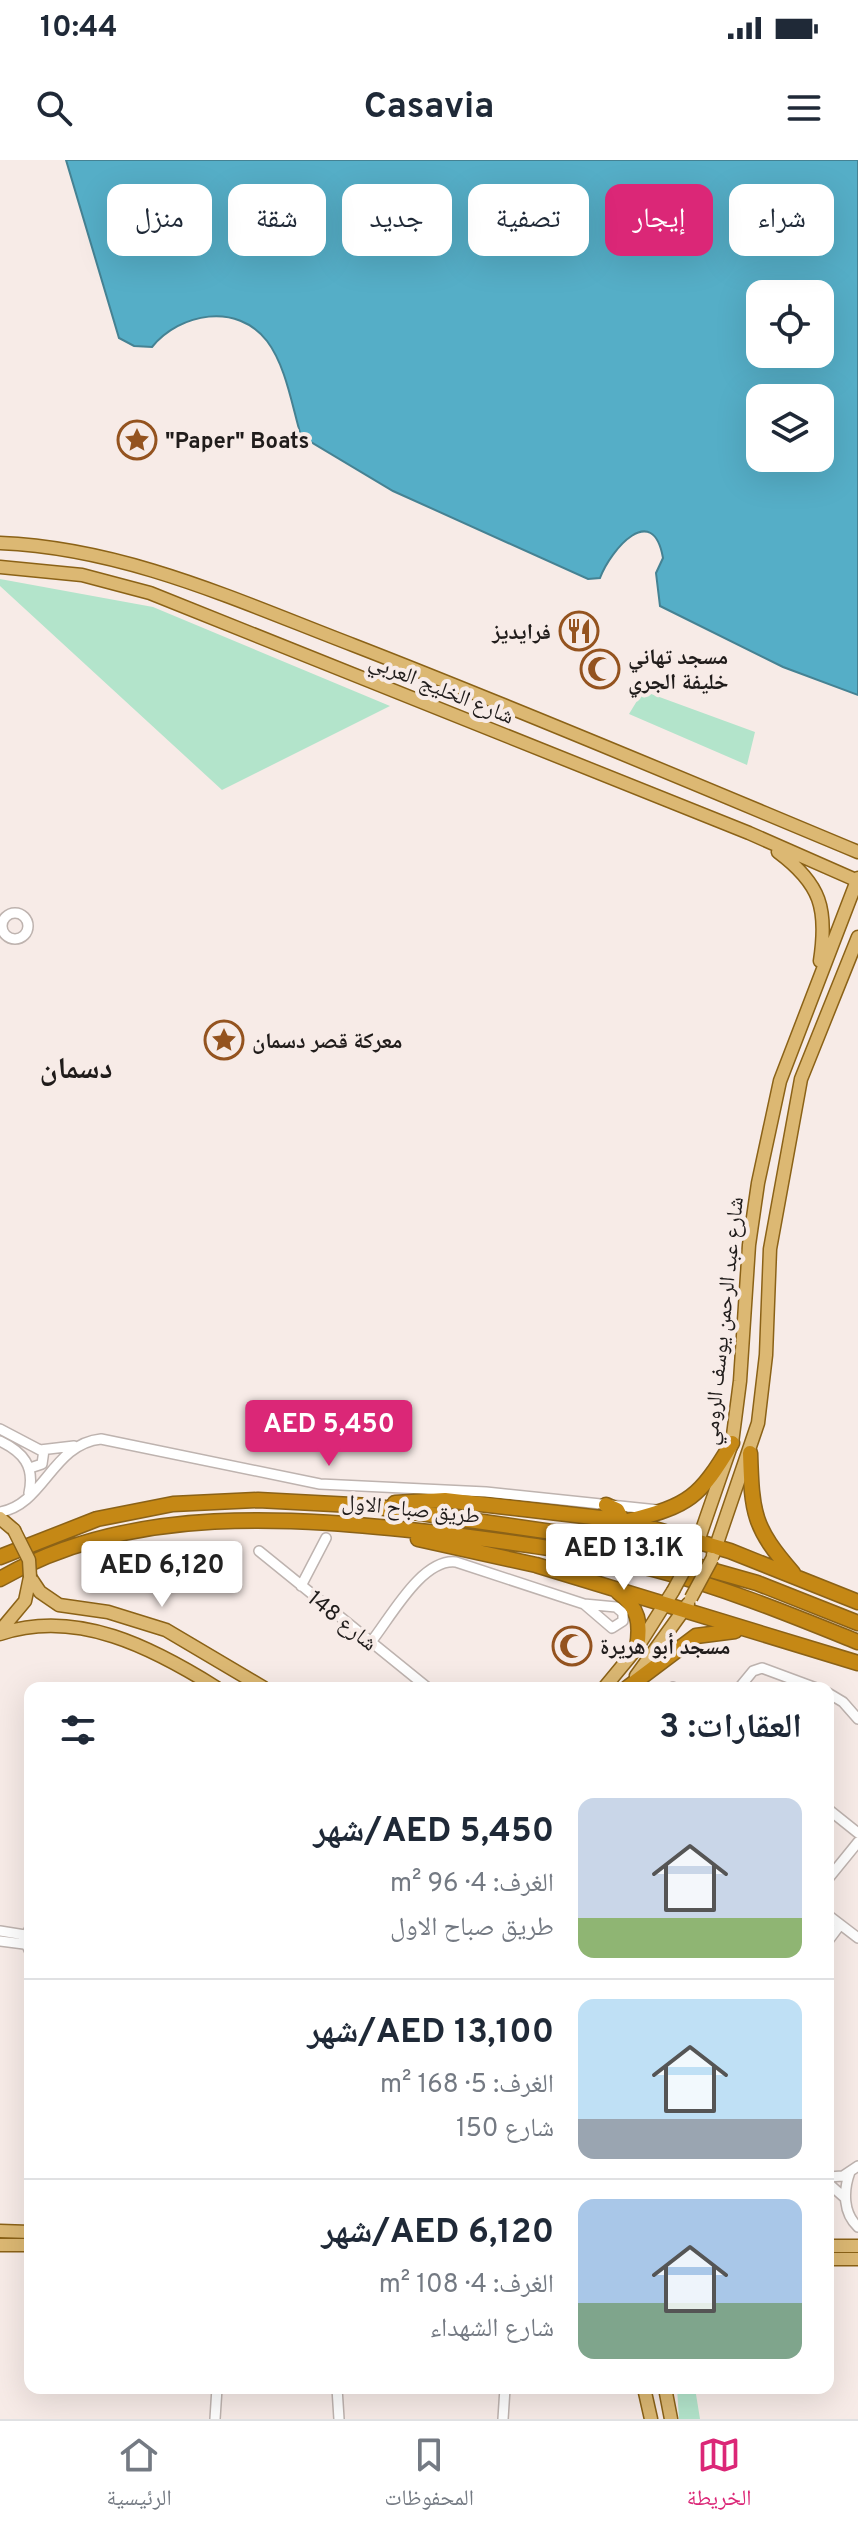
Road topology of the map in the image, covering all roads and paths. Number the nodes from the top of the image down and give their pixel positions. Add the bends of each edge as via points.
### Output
1 (0, 543) edge
2 (0, 567) edge
3 (235, 599) junction
4 (225, 622) junction
5 (749, 833) junction
6 (858, 852) edge
7 (858, 880) edge
8 (2, 919) edge
9 (3, 935) edge
10 (858, 937) edge
11 (858, 958) edge
12 (836, 990) junction
13 (812, 992) junction
14 (829, 1006) junction
15 (0, 1429) edge
16 (0, 1441) edge
17 (732, 1443) junction
18 (74, 1446) junction
19 (44, 1450) junction
20 (750, 1453) junction
21 (30, 1468) junction
22 (28, 1496) junction
23 (606, 1505) junction
24 (371, 1506) junction
25 (669, 1510) junction
26 (0, 1512) edge
27 (0, 1518) edge
28 (624, 1521) junction
29 (335, 1522) junction
30 (326, 1538) dead end
31 (696, 1548) junction
32 (259, 1551) dead end
33 (714, 1553) junction
34 (0, 1557) edge
35 (793, 1574) junction
36 (30, 1577) junction
37 (0, 1579) edge
38 (301, 1586) junction
39 (612, 1587) junction
40 (670, 1597) junction
41 (858, 1602) edge
42 (688, 1603) junction
43 (584, 1604) dead end
44 (858, 1623) edge
45 (748, 1631) junction
46 (0, 1632) edge
47 (371, 1642) junction
48 (858, 1642) edge
49 (637, 1648) junction
50 (858, 1663) edge
51 (207, 1682) edge
52 (254, 1682) edge
53 (421, 1682) edge
54 (609, 1682) edge
55 (630, 1682) edge
56 (634, 1682) edge
57 (744, 1682) edge
58 (800, 1682) edge
59 (834, 1697) edge
60 (858, 1719) edge
61 (834, 1814) edge
62 (858, 1833) edge
63 (858, 1842) edge
64 (834, 1872) edge
65 (834, 1920) edge
66 (840, 1925) junction
67 (0, 1931) edge
68 (834, 1933) edge
69 (858, 1938) edge
70 (24, 1939) edge
71 (24, 1940) edge
72 (0, 1941) edge
73 (854, 2169) edge
74 (834, 2178) edge
75 (834, 2188) edge
76 (845, 2198) junction
77 (858, 2227) edge
78 (0, 2231) edge
79 (24, 2232) edge
80 (0, 2245) edge
81 (24, 2245) edge
82 (834, 2246) edge
83 (858, 2246) edge
84 (834, 2259) edge
85 (858, 2259) edge
86 (217, 2394) edge
87 (337, 2394) edge
88 (505, 2394) edge
89 (645, 2394) edge
90 (666, 2394) edge
91 (215, 2419) edge
92 (339, 2419) edge
93 (503, 2419) edge
94 (651, 2419) edge
95 (671, 2419) edge

1 - 3 main road, شارع الخليج العربي via 111,558
2 - 4 main road, شارع الخليج العربي via 105,580
3 - 4 main road via 222,606
3 - 6 main road, شارع الخليج العربي
4 - 5 main road, شارع الخليج العربي
5 - 7 main road, شارع الخليج العربي
5 - 13 main road via 793,864 819,897 824,935
7 - 13 main road, شارع عبد الرحمن يوسف الرومي
8 - 9 street
8 - 9 street via 18,913 28,925 20,938
10 - 12 main road, شارع عبد الرحمن يوسف الرومي
11 - 12 main road
12 - 14 main road, شارع عبد الرحمن يوسف الرومي
13 - 14 main road via 825,992
13 - 17 main road, شارع عبد الرحمن يوسف الرومي via 780,1081 758,1183
14 - 20 main road, شارع عبد الرحمن يوسف الرومي via 801,1079 788,1144 770,1249 766,1355
15 - 19 street
16 - 21 street via 18,1451
17 - 25 highway via 708,1483
17 - 31 main road, شارع عبد الرحمن يوسف الرومي
18 - 19 street
18 - 22 street
18 - 23 street via 101,1439 129,1443 320,1484 486,1492
19 - 21 street via 42,1464
20 - 33 main road, شارع عبد الرحمن يوسف الرومي
20 - 35 highway via 754,1517
21 - 22 street
22 - 26 street
23 - 25 street
23 - 28 highway
24 - 28 highway via 445,1500
24 - 34 highway, طريق صباح الاول via 258,1500 173,1504 97,1519
24 - 44 highway, طريق صباح الاول via 601,1539 757,1583
25 - 28 highway
27 - 36 main road, bridge via 26,1552
28 - 31 highway
29 - 37 highway, طريق صباح الاول via 231,1519 138,1532 48,1557
29 - 39 highway via 536,1565
29 - 48 highway, طريق صباح الاول via 536,1545 654,1569
30 - 38 street
31 - 33 highway
31 - 40 main road, شارع عبد الرحمن يوسف الرومي, bridge
32 - 38 street, شارع 148
33 - 35 highway
33 - 42 main road, شارع عبد الرحمن يوسف الرومي, bridge
35 - 41 highway
36 - 46 main road via 25,1601
36 - 52 main road via 49,1600 166,1630
38 - 47 street, شارع 148
39 - 40 highway
39 - 49 highway via 635,1608
40 - 42 highway
40 - 49 main road, شارع عبد الرحمن يوسف الرومي
42 - 45 highway
42 - 55 main road, شارع عبد الرحمن يوسف الرومي
43 - 47 street via 456,1562 441,1562 424,1573
45 - 50 highway
45 - 56 highway via 696,1636
46 - 51 main road via 47,1625 109,1635 154,1651
47 - 53 street, شارع 148
49 - 54 main road, شارع عبد الرحمن يوسف الرومي
57 - 58 street via 762,1668
59 - 60 street
61 - 62 street
63 - 64 street
65 - 66 street
66 - 68 street
66 - 69 street
67 - 70 street
71 - 72 street
73 - 74 street
73 - 76 street
75 - 76 street
76 - 77 street
78 - 79 main road
80 - 81 main road
82 - 83 main road
84 - 85 main road
86 - 91 street
87 - 92 street
88 - 93 street
89 - 94 main road
90 - 95 main road

